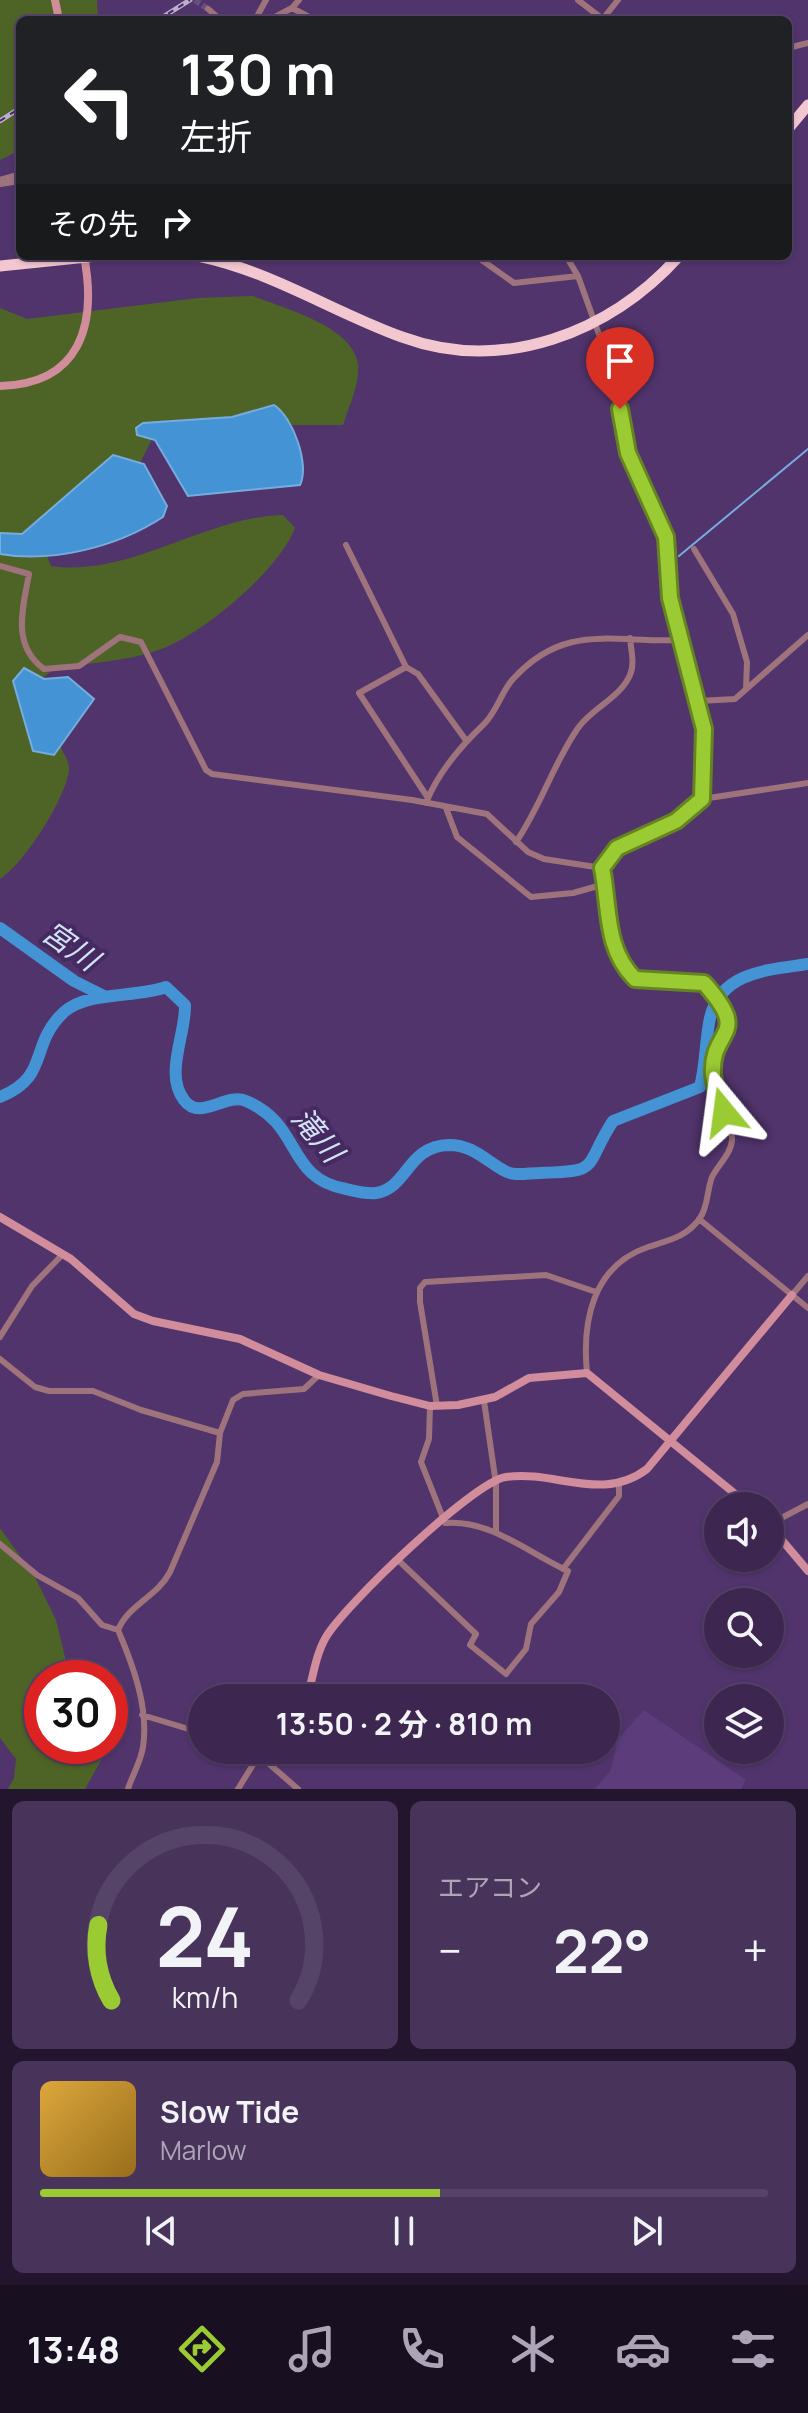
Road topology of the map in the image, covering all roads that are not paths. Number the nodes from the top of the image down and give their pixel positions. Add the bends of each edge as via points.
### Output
1 (299, 0) edge
2 (578, 0) edge
3 (292, 8) junction
4 (208, 9) tunnel mouth
5 (216, 16) edge
6 (277, 16) edge
7 (307, 16) edge
8 (598, 16) edge
9 (808, 105) edge
10 (792, 124) edge
11 (56, 260) edge
12 (84, 260) edge
13 (212, 260) edge
14 (482, 260) edge
15 (568, 260) edge
16 (675, 260) edge
17 (0, 266) edge
18 (578, 276) junction
19 (594, 323) junction
20 (0, 386) edge
21 (346, 545) dead end
22 (694, 549) dead end
23 (0, 566) edge
24 (808, 635) edge
25 (630, 638) junction
26 (679, 640) junction
27 (406, 667) junction
28 (746, 689) junction
29 (699, 701) junction
30 (465, 739) junction
31 (808, 783) edge
32 (702, 799) junction
33 (427, 800) junction
34 (446, 808) junction
35 (516, 842) junction
36 (602, 868) junction
37 (605, 884) junction
38 (0, 1217) edge
39 (699, 1219) junction
40 (63, 1254) junction
41 (808, 1276) edge
42 (596, 1292) junction
43 (792, 1295) junction
44 (808, 1308) edge
45 (0, 1337) edge
46 (0, 1359) edge
47 (587, 1373) junction
48 (319, 1375) junction
49 (484, 1401) junction
50 (434, 1406) junction
51 (220, 1433) junction
52 (671, 1440) junction
53 (495, 1479) junction
54 (619, 1484) junction
55 (733, 1492) edge
56 (808, 1504) edge
57 (784, 1517) edge
58 (442, 1518) junction
59 (496, 1531) junction
60 (784, 1542) edge
61 (0, 1544) edge
62 (398, 1560) junction
63 (563, 1569) junction
64 (808, 1571) edge
65 (118, 1630) junction
66 (311, 1684) edge
67 (142, 1715) junction
68 (188, 1729) edge
69 (251, 1764) edge
70 (272, 1764) edge
71 (128, 1789) edge
72 (238, 1789) edge
73 (298, 1789) edge

1 - 3 street
2 - 8 street
3 - 6 street
3 - 7 street
4 - 5 street
9 - 10 highway
11 - 17 highway
12 - 20 street via 90,304 78,346 50,375
13 - 19 highway via 269,277 403,338 446,348 522,348 564,338
14 - 18 street via 514,283
15 - 18 street
16 - 19 highway via 635,299
18 - 19 street
19 - 26 street via 611,368 628,453 666,537
21 - 27 street
22 - 28 street via 733,614 747,662
23 - 33 street via 29,574 21,632 31,656 44,669 79,666 120,637 141,642 212,774
24 - 28 street
25 - 26 street
25 - 30 street via 583,638 555,646 510,682 483,725
25 - 35 street via 630,676 579,726
26 - 29 street
27 - 30 street via 418,674
27 - 33 street via 359,693
28 - 29 street via 735,699
29 - 32 street via 704,729
30 - 33 street
31 - 32 street
32 - 36 street via 676,821 617,848
33 - 34 street
34 - 35 street via 487,814
34 - 37 street via 464,844 531,897
35 - 36 street via 544,859
36 - 37 street
37 - 39 street via 607,925 626,970 647,982 704,983 729,1020 713,1074 731,1147 714,1174
38 - 40 street
39 - 42 street via 677,1238 630,1256
39 - 43 street
40 - 45 street via 32,1286
40 - 48 street via 134,1314 240,1339
41 - 43 street
42 - 47 street via 587,1324
42 - 50 street via 546,1275 425,1282 420,1302
43 - 44 street
43 - 52 street
46 - 51 street via 35,1387 93,1391
47 - 49 street via 546,1373
47 - 52 street
48 - 50 street
48 - 51 street via 304,1389 238,1396
49 - 50 street
49 - 53 street
50 - 58 street via 421,1462
51 - 65 street via 217,1462 162,1588 131,1610
52 - 54 street via 647,1469
52 - 55 street
53 - 54 street via 523,1476 588,1486
53 - 58 street
53 - 59 street
54 - 63 street via 619,1496
56 - 57 street
58 - 59 street via 445,1523 463,1521
58 - 62 street
59 - 63 street
60 - 64 street
61 - 65 street via 37,1575 78,1598 102,1625
62 - 63 street via 476,1634 470,1645 506,1674 526,1649 531,1624 563,1586 568,1571
62 - 66 street via 326,1636
65 - 67 street via 130,1657
67 - 68 street
67 - 71 street via 143,1748
69 - 72 street
70 - 73 street

